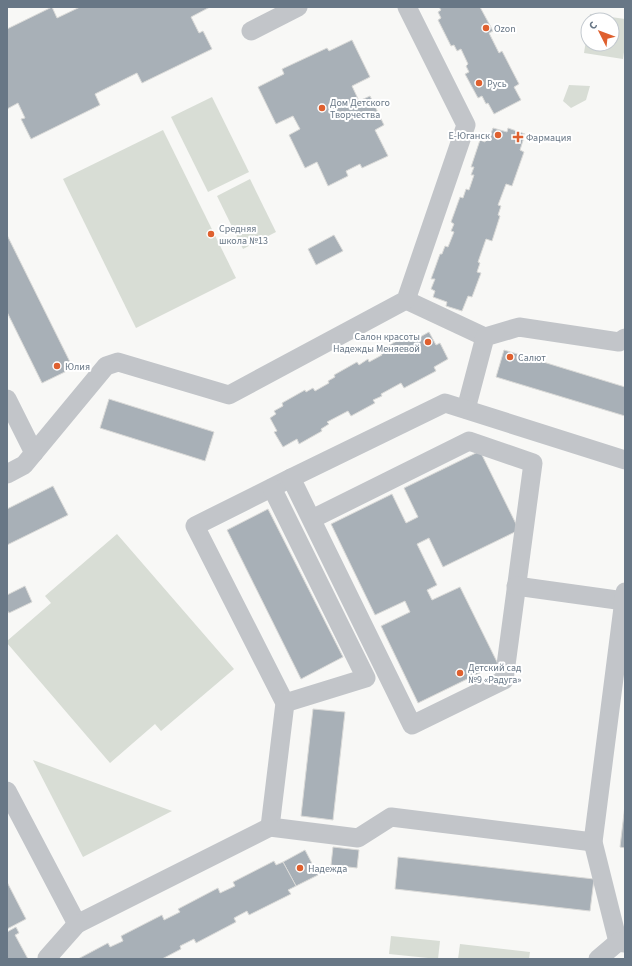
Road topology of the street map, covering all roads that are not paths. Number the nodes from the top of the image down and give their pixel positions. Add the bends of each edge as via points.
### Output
1 (298, 7) edge
2 (407, 7) edge
3 (251, 31) dead end
4 (406, 300) junction
5 (485, 337) junction
6 (625, 338) edge
7 (7, 399) edge
8 (466, 409) junction
9 (15, 432) edge
10 (34, 453) junction
11 (625, 460) edge
12 (7, 474) edge
13 (292, 478) junction
14 (272, 488) junction
15 (312, 519) junction
16 (516, 586) junction
17 (624, 596) edge
18 (286, 703) junction
19 (7, 791) edge
20 (270, 827) junction
21 (593, 842) junction
22 (77, 924) junction
23 (622, 942) edge
24 (47, 959) edge
25 (598, 959) edge

1 - 3 lane
2 - 4 lane via 466,125
4 - 5 lane
4 - 10 lane via 229,395 118,362 106,366
5 - 6 lane via 519,327 619,342
5 - 8 lane
7 - 9 lane
8 - 11 lane
8 - 13 lane via 445,403
9 - 10 lane
10 - 12 lane via 24,465
13 - 14 lane
13 - 15 lane
14 - 18 lane via 195,526
14 - 18 lane via 366,678
15 - 16 lane via 469,441 533,463
15 - 16 lane via 412,725 504,680
16 - 17 lane
17 - 21 lane
18 - 20 lane
19 - 22 lane
20 - 21 lane via 358,838 391,817
20 - 22 lane
21 - 23 lane
22 - 24 lane
23 - 25 lane

